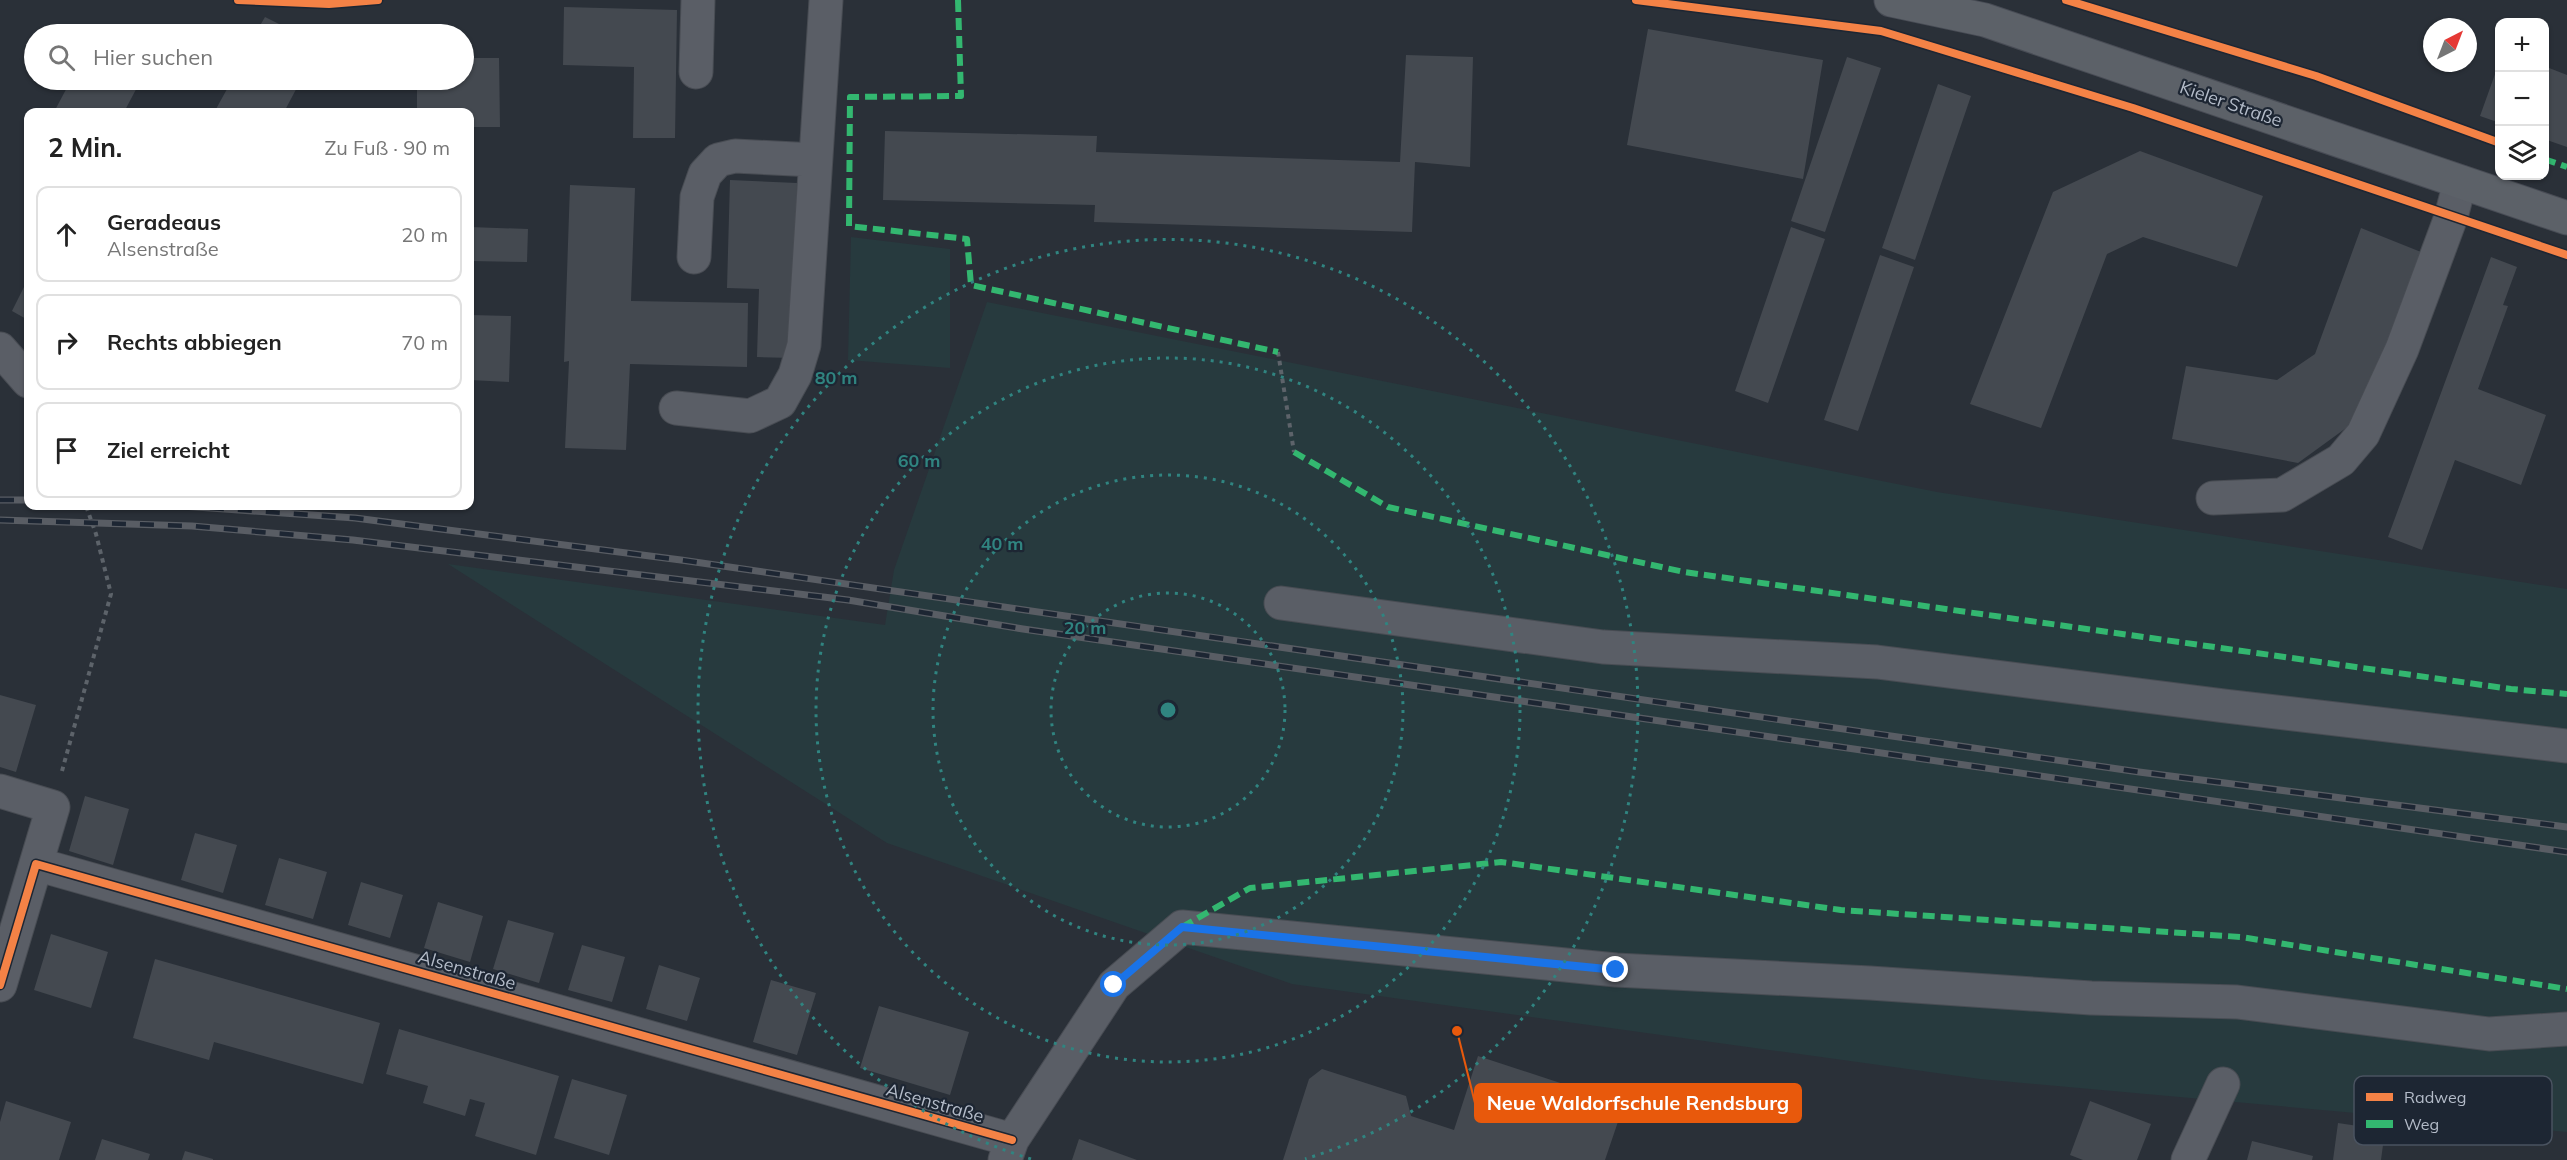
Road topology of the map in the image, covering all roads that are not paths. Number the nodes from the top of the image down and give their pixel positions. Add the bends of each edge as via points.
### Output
1 (698, 0) edge
2 (826, 0) edge
3 (1891, 0) edge
4 (696, 72) dead end
5 (814, 160) junction
6 (2460, 182) junction
7 (2567, 218) edge
8 (694, 257) dead end
9 (0, 349) edge
10 (24, 376) edge
11 (676, 408) dead end
12 (2212, 498) dead end
13 (1281, 603) dead end
14 (2567, 746) edge
15 (0, 791) edge
16 (36, 864) junction
17 (9, 918) edge
18 (0, 985) edge
19 (2567, 1029) edge
20 (2223, 1084) dead end
21 (1008, 1150) edge
22 (2188, 1160) edge

1 - 4 street
2 - 5 street
3 - 6 main road, Kieler Straße via 1985,20
5 - 8 street via 735,156 718,160 705,174 697,197
5 - 11 street via 804,345 795,375 780,402 750,416
6 - 7 main road, Kieler Straße
6 - 12 street via 2402,349 2363,434 2341,460 2282,495
9 - 10 street
13 - 14 street via 1603,647 1877,662
15 - 16 street via 53,807
16 - 17 street
16 - 21 street, Alsenstraße
17 - 18 street
19 - 21 street, Alsenstraße via 2489,1034 2237,1002 2091,998 1616,970 1182,927 1114,985
20 - 22 street

